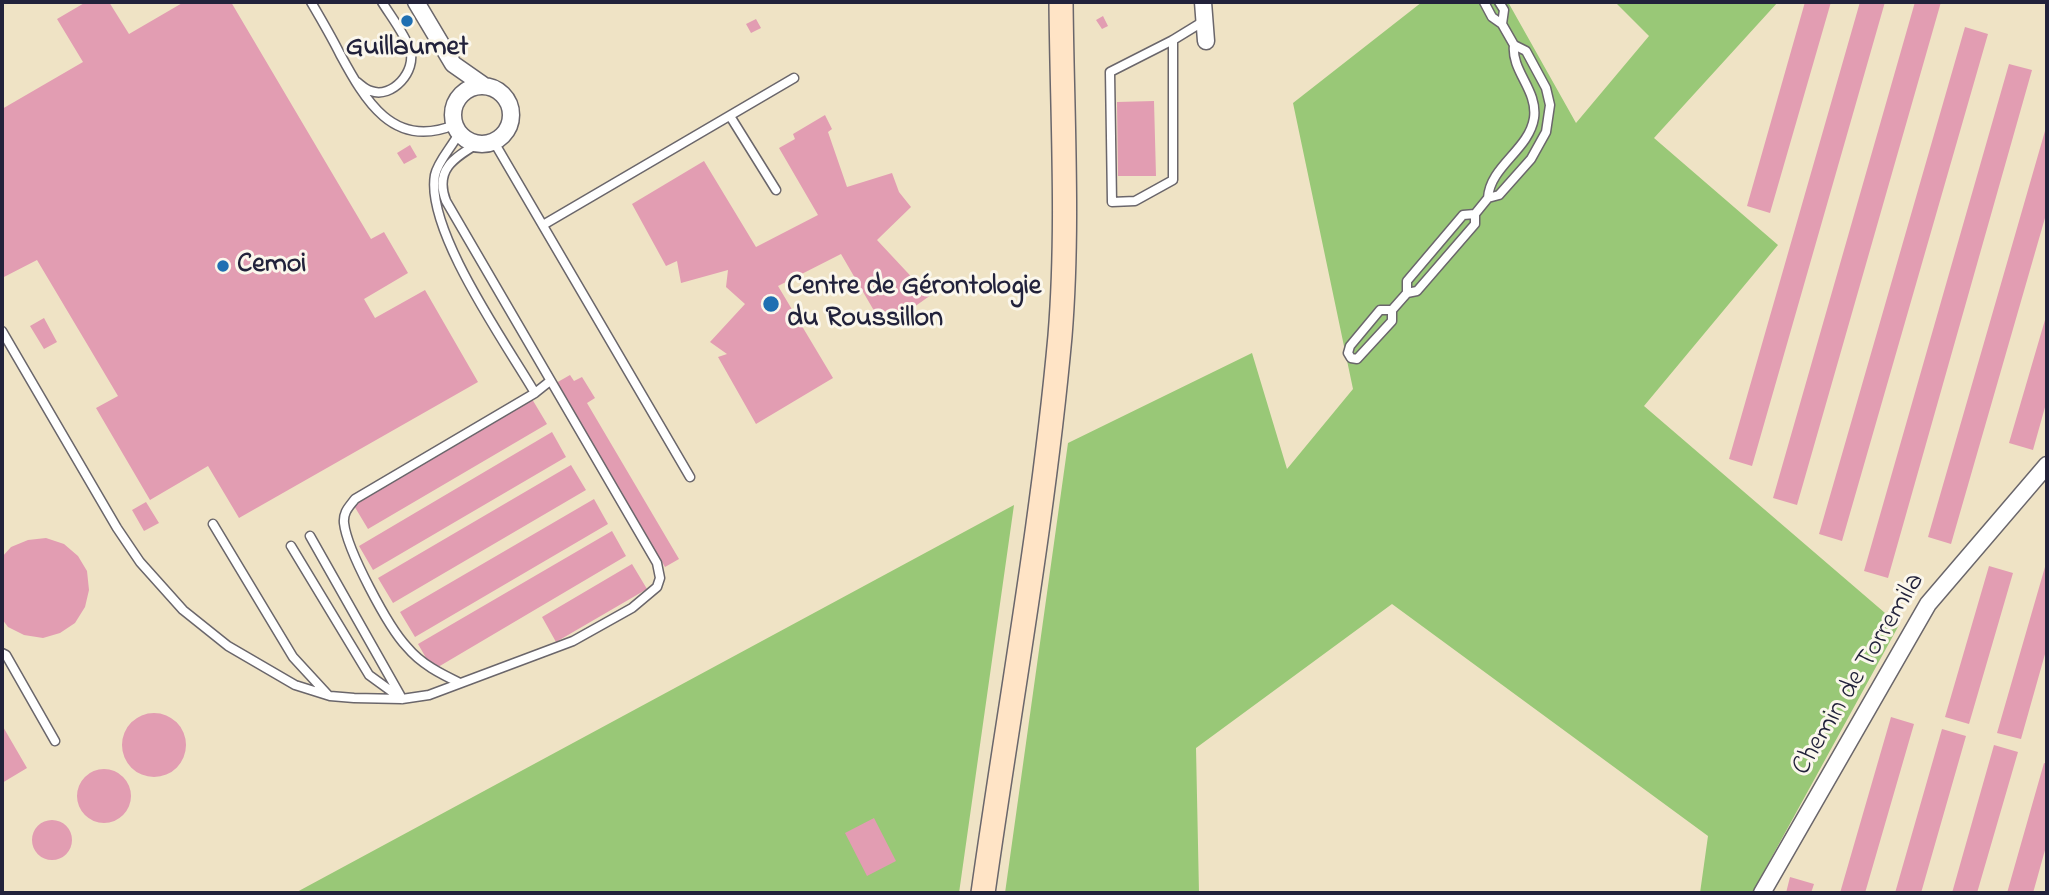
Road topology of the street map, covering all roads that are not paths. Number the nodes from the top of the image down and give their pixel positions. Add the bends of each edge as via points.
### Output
1 (311, 2) edge
2 (382, 2) edge
3 (416, 2) edge
4 (1061, 2) edge
5 (1203, 2) edge
6 (1484, 2) edge
7 (1499, 2) edge
8 (1204, 21) junction
9 (1502, 24) junction
10 (1173, 40) junction
11 (1206, 41) dead end
12 (1514, 45) junction
13 (453, 64) junction
14 (794, 78) dead end
15 (354, 80) junction
16 (483, 85) junction
17 (457, 100) junction
18 (730, 116) junction
19 (457, 129) junction
20 (494, 142) junction
21 (477, 144) junction
22 (776, 190) dead end
23 (1488, 198) junction
24 (1475, 214) junction
25 (543, 225) junction
26 (1407, 293) junction
27 (1392, 310) junction
28 (2, 331) edge
29 (550, 381) junction
30 (535, 393) junction
31 (2047, 465) edge
32 (690, 477) dead end
33 (213, 524) dead end
34 (310, 536) dead end
35 (291, 546) dead end
36 (2, 653) edge
37 (460, 683) junction
38 (330, 696) junction
39 (402, 699) junction
40 (55, 741) dead end
41 (983, 893) edge
42 (1762, 893) edge

1 - 15 lane
2 - 15 lane via 411,51 411,63 406,76 383,91 371,92
3 - 13 street
4 - 41 main road via 1065,214 1060,334 1042,492
5 - 8 street
6 - 9 lane
7 - 9 lane via 1504,10
8 - 10 lane
8 - 11 street
9 - 12 lane
10 - 10 lane via 1110,72 1112,202 1135,201 1173,180
12 - 23 lane via 1513,57 1530,89 1534,116 1528,137 1489,186
12 - 23 lane via 1526,51 1546,88 1549,117 1531,159 1499,195
13 - 16 street
13 - 17 street
14 - 18 lane
15 - 19 lane via 383,116 408,130
16 - 17 street via 468,89
16 - 20 street via 506,97 512,113 507,130
17 - 19 street via 453,117
18 - 22 lane
18 - 25 lane
19 - 21 street
19 - 30 lane via 435,175 440,217 451,251
20 - 21 street
20 - 25 lane
21 - 29 lane via 454,158 446,169 443,191
23 - 24 lane
24 - 26 lane via 1475,224 1417,291
24 - 26 lane via 1463,215 1407,281
25 - 32 lane
26 - 27 lane
27 - 27 lane via 1380,310 1350,346 1351,358 1357,359 1392,321
28 - 38 lane via 117,528 183,610 228,646 295,685
29 - 30 lane
29 - 37 lane via 657,563 660,578 651,594 632,608 573,641
30 - 37 lane via 355,499 344,513 360,570 406,647
31 - 42 street, Chemin de Torremila via 1928,604
33 - 38 lane via 293,657
34 - 39 lane
35 - 39 lane via 369,675
36 - 40 lane
37 - 39 lane
38 - 39 lane

